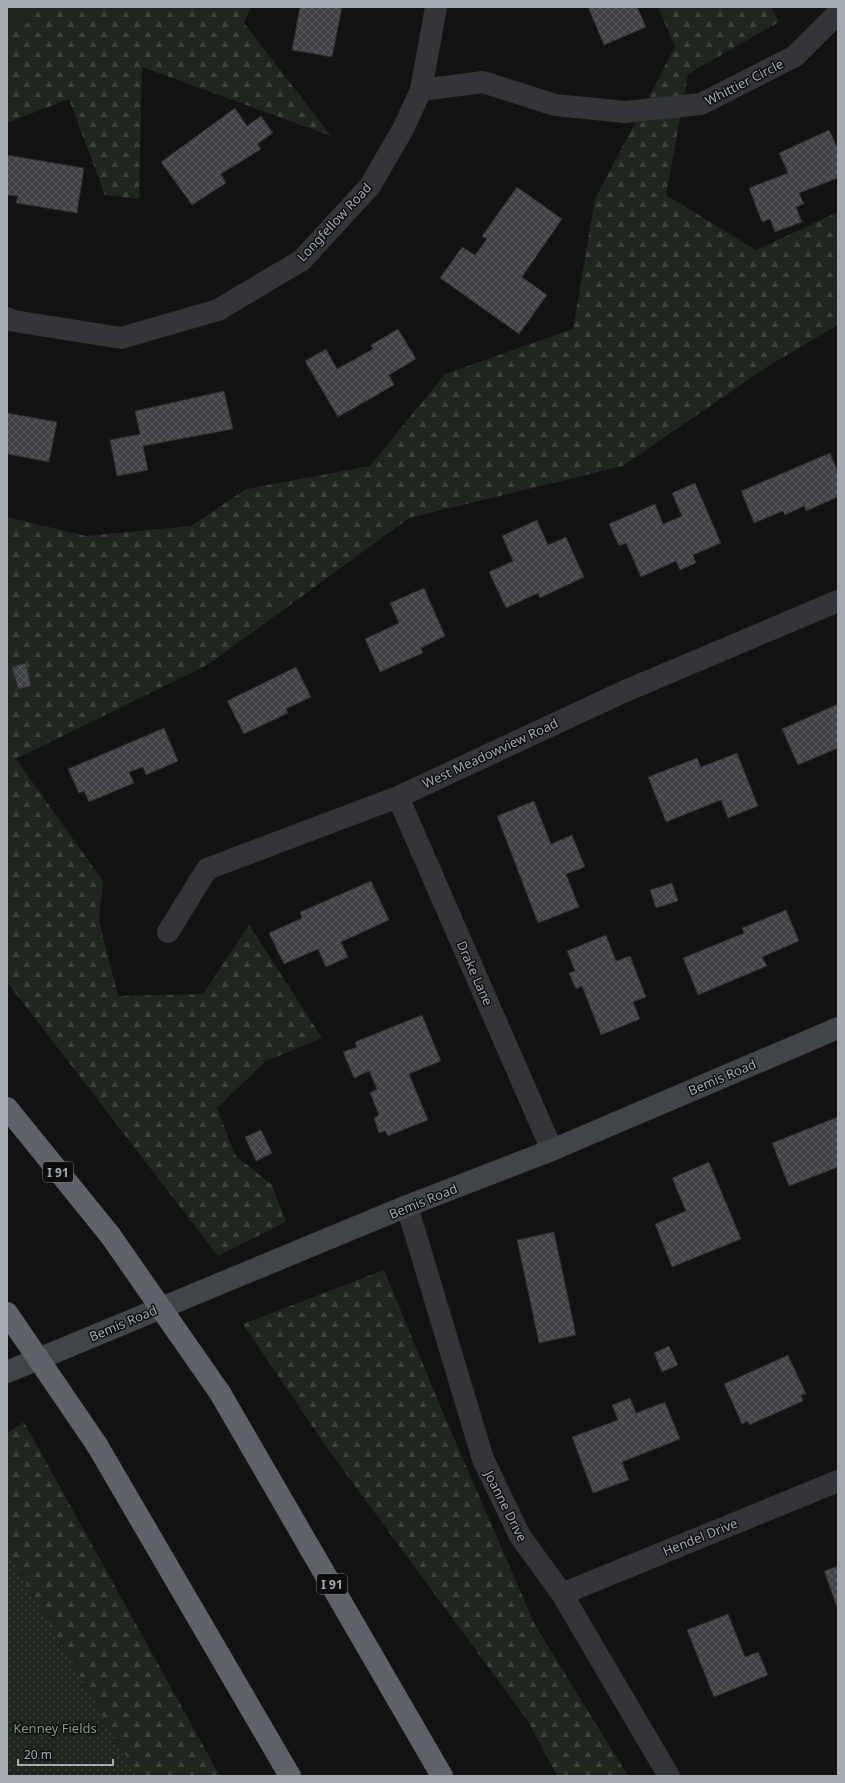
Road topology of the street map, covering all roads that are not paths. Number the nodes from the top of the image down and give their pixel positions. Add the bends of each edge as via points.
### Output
1 (436, 7) edge
2 (835, 12) edge
3 (421, 90) junction
4 (7, 318) edge
5 (838, 601) edge
6 (398, 796) junction
7 (168, 932) dead end
8 (838, 1028) edge
9 (7, 1108) edge
10 (552, 1150) junction
11 (407, 1206) junction
12 (7, 1313) edge
13 (7, 1372) edge
14 (838, 1481) edge
15 (562, 1594) junction
16 (290, 1776) edge
17 (442, 1776) edge
18 (669, 1776) edge

1 - 3 street, Longfellow Road
2 - 3 street, Whittier Circle via 795,56 701,104 625,112 555,106 483,82
3 - 4 street, Longfellow Road via 403,129 370,186 302,260 218,310 121,338
5 - 6 street, West Meadowview Road via 623,692
6 - 7 street, West Meadowview Road via 207,869
6 - 10 street, Drake Lane
8 - 10 street, Bemis Road
9 - 17 highway, I 91, bridge via 110,1235 220,1393
10 - 11 street, Bemis Road
11 - 13 street, Bemis Road
11 - 15 street, Joanne Drive via 483,1459 520,1536
12 - 16 highway, bridge via 97,1445
14 - 15 street, Hendel Drive
15 - 18 street, Joanne Drive

